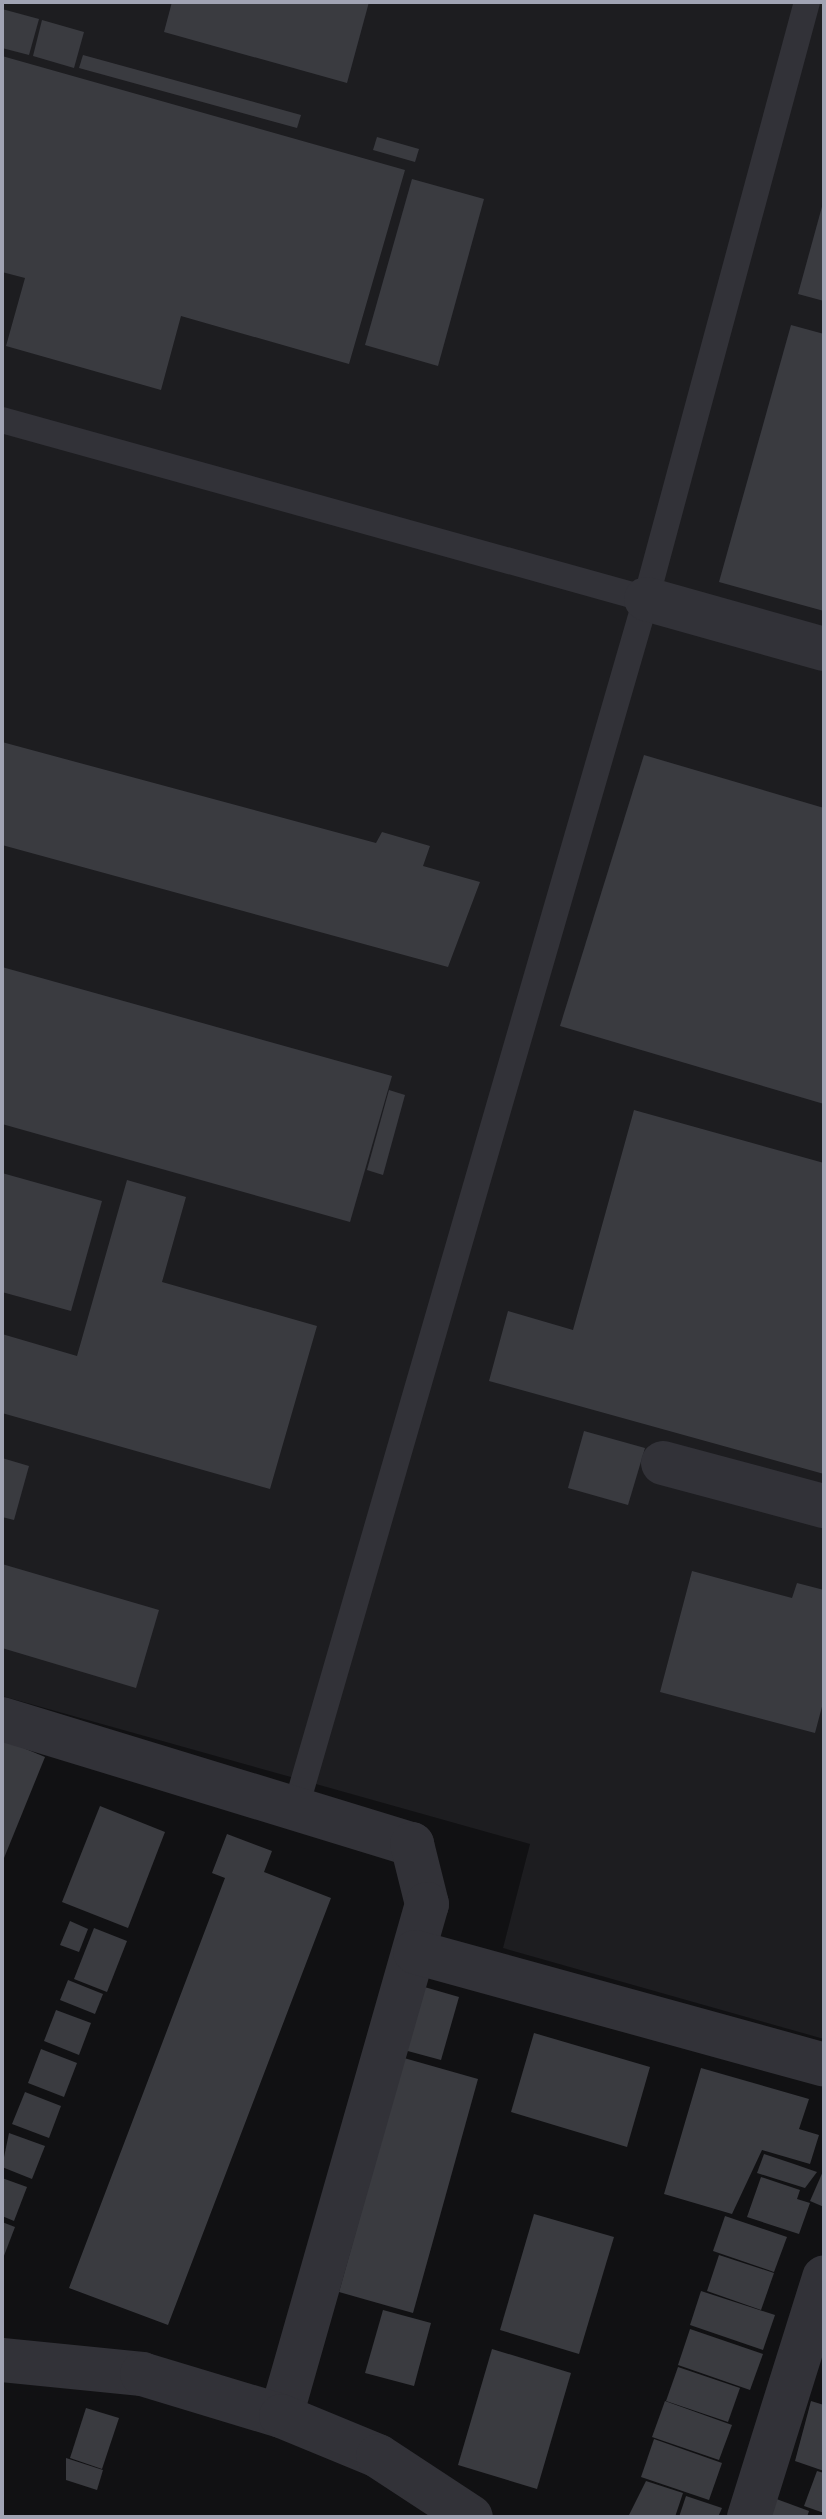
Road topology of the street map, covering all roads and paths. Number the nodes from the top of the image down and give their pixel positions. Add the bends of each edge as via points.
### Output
1 (807, 2) edge
2 (2, 420) edge
3 (646, 599) junction
4 (824, 649) edge
5 (663, 1463) dead end
6 (824, 1506) edge
7 (2, 1719) edge
8 (296, 1807) junction
9 (415, 1952) junction
10 (824, 2065) edge
11 (824, 2277) edge
12 (2, 2360) edge
13 (281, 2416) junction
14 (471, 2517) edge
15 (749, 2517) edge

1 - 3 lane
2 - 3 lane
3 - 4 street
3 - 8 lane
5 - 6 street
7 - 8 street
8 - 9 street via 412,1844 427,1904
9 - 10 street
9 - 13 street
11 - 15 street
12 - 13 street via 142,2374
13 - 14 street via 378,2456

